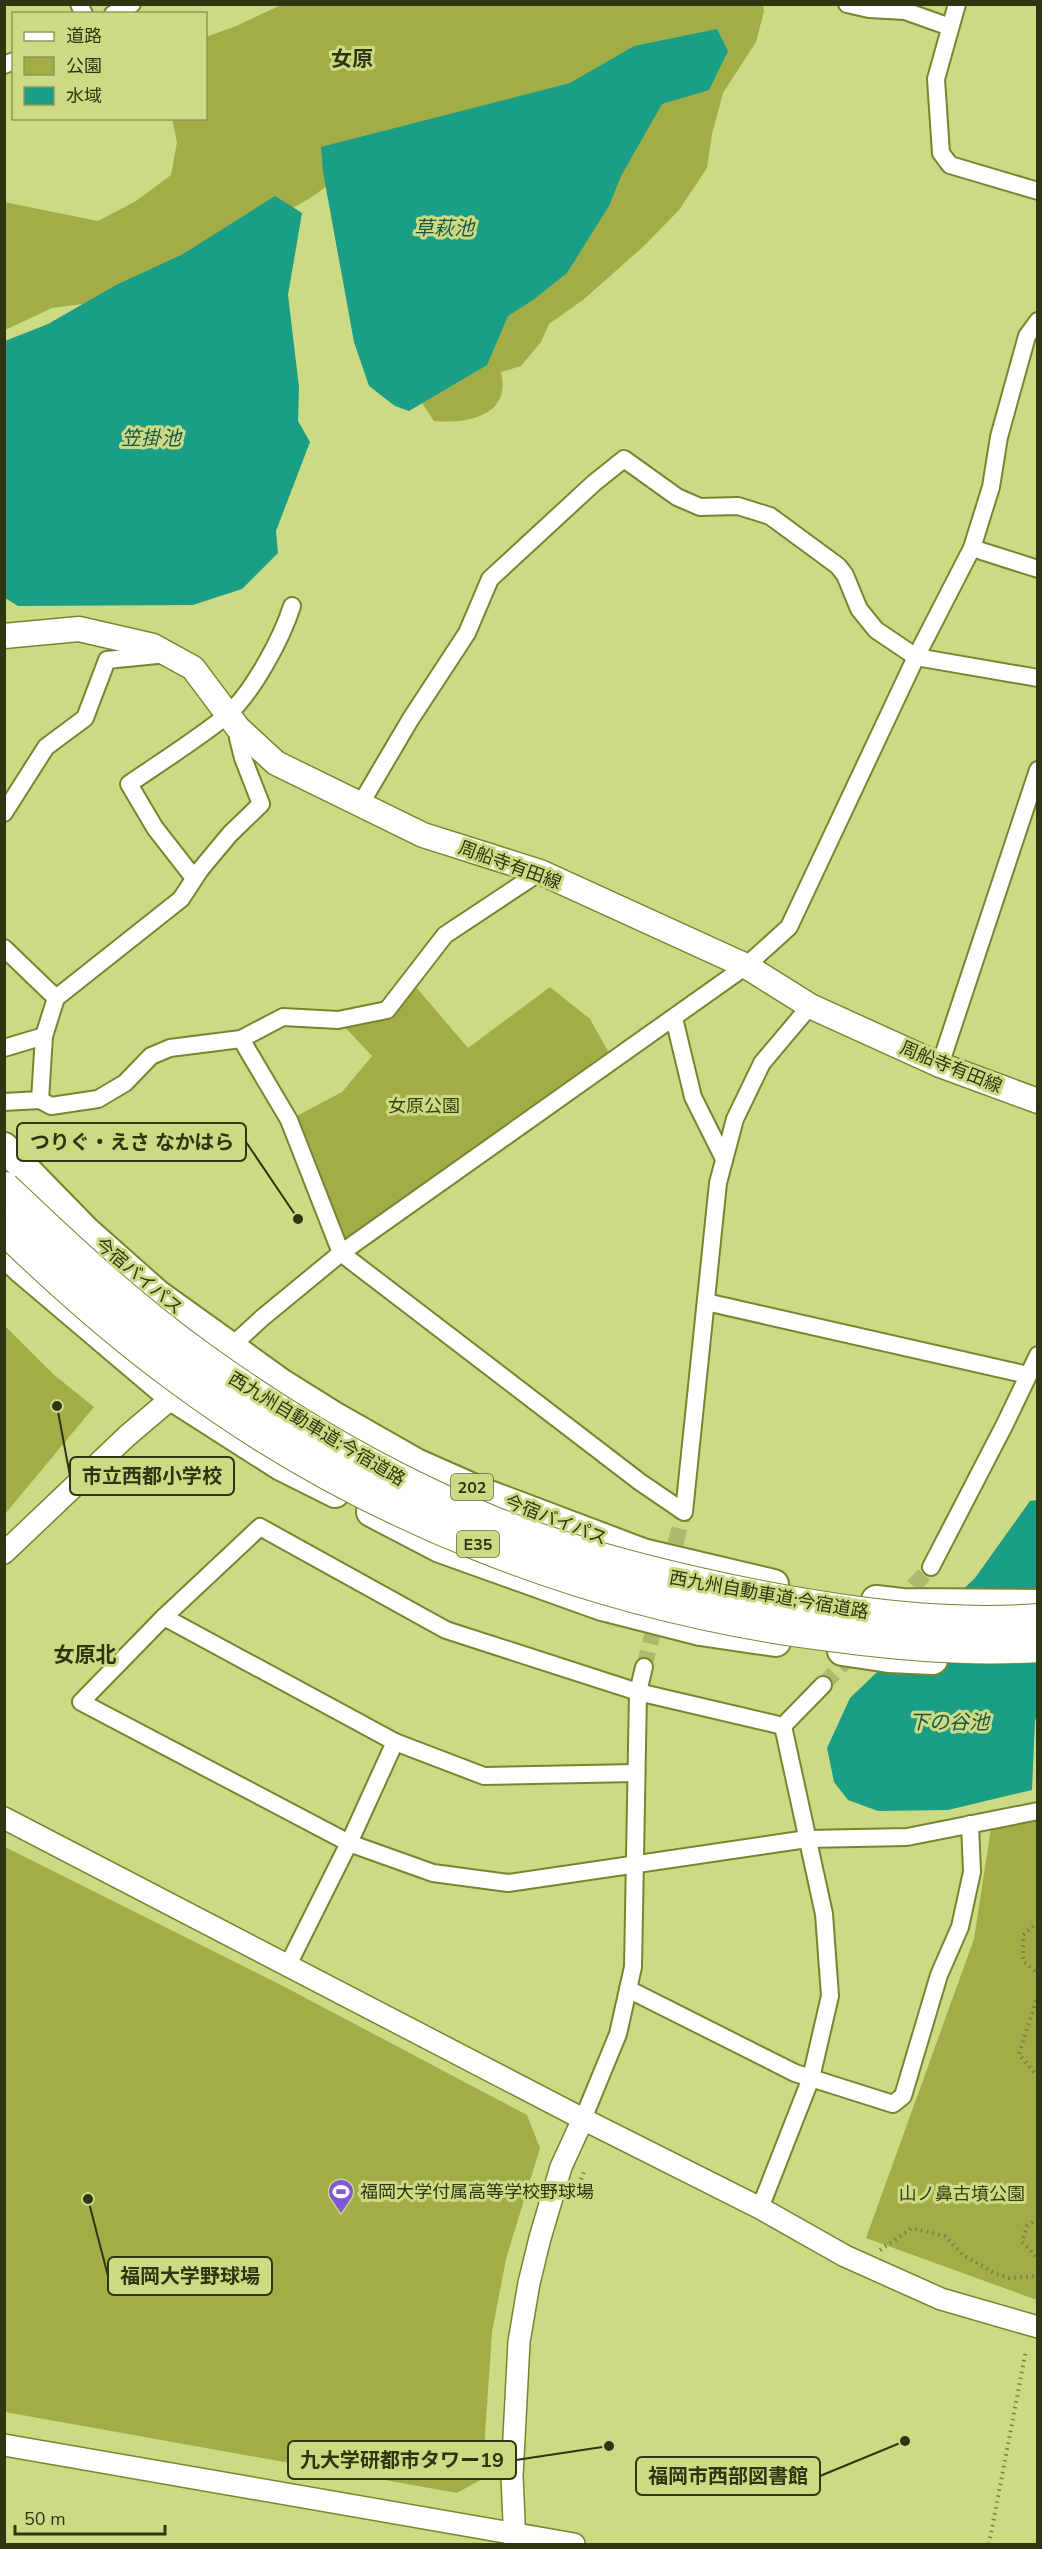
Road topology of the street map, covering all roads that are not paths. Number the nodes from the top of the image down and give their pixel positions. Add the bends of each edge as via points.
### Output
1 (132, 4) edge
2 (847, 4) edge
3 (957, 4) edge
4 (117, 12) edge
5 (950, 27) junction
6 (1038, 191) edge
7 (1038, 321) edge
8 (972, 548) junction
9 (1038, 569) edge
10 (292, 606) dead end
11 (4, 636) edge
12 (168, 654) junction
13 (916, 657) junction
14 (1038, 678) edge
15 (228, 714) junction
16 (243, 732) junction
17 (1038, 770) edge
18 (360, 805) junction
19 (4, 813) edge
20 (540, 872) junction
21 (194, 878) junction
22 (4, 948) edge
23 (746, 966) junction
24 (56, 998) junction
25 (810, 1006) junction
26 (674, 1018) junction
27 (44, 1036) junction
28 (241, 1039) junction
29 (4, 1048) edge
30 (940, 1065) junction
31 (40, 1100) junction
32 (1038, 1101) edge
33 (4, 1102) edge
34 (4, 1147) edge
35 (724, 1159) junction
36 (4, 1188) edge
37 (4, 1228) edge
38 (4, 1252) edge
39 (341, 1254) junction
40 (706, 1302) junction
41 (231, 1347) junction
42 (1038, 1355) edge
43 (1028, 1375) junction
44 (177, 1393) junction
45 (4, 1553) edge
46 (931, 1567) tunnel mouth
47 (1038, 1604) edge
48 (164, 1617) junction
49 (1038, 1620) edge
50 (1038, 1646) edge
51 (1038, 1660) edge
52 (644, 1667) tunnel mouth
53 (823, 1685) tunnel mouth
54 (638, 1692) junction
55 (783, 1726) junction
56 (395, 1742) junction
57 (636, 1773) junction
58 (1038, 1811) edge
59 (4, 1818) edge
60 (970, 1824) junction
61 (807, 1839) junction
62 (348, 1843) junction
63 (636, 1864) junction
64 (288, 1965) junction
65 (628, 1989) junction
66 (812, 2078) junction
67 (584, 2119) junction
68 (760, 2208) junction
69 (1038, 2327) edge
70 (4, 2445) edge
71 (515, 2539) edge
72 (574, 2544) edge

1 - 4 street
2 - 5 street via 905,11
3 - 5 street
5 - 6 street via 936,79 941,153 950,165
7 - 8 street via 1027,336 999,436 991,488
8 - 9 street
8 - 13 street
10 - 15 street via 263,670
11 - 12 main road, 周船寺有田線 via 79,629 153,646
12 - 15 main road, 周船寺有田線 via 193,668
12 - 19 street via 107,660 86,718 46,747
13 - 14 street
13 - 18 street via 876,630 859,609 838,566 770,516 738,506 700,507 677,497 624,459 490,579 467,633
13 - 23 street via 789,927
15 - 16 main road, 周船寺有田線
15 - 21 street via 129,784 155,828
16 - 18 main road, 周船寺有田線 via 276,763
16 - 21 street via 238,738 243,758 261,804
17 - 30 street
18 - 20 main road, 周船寺有田線 via 423,835
20 - 23 main road, 周船寺有田線
20 - 28 street via 445,935 387,1010 338,1020 283,1017
21 - 24 street via 181,898
22 - 24 street
23 - 25 main road, 周船寺有田線
23 - 26 street
24 - 27 street
25 - 30 main road, 周船寺有田線
25 - 35 street via 762,1063 735,1119
26 - 35 street via 693,1097
26 - 39 street
27 - 29 street
27 - 31 street
28 - 31 street via 170,1048 151,1056 125,1083 98,1099 51,1106
28 - 39 street via 289,1120
30 - 32 main road, 周船寺有田線
31 - 33 street
34 - 41 highway, 今宿バイパス / 202 via 87,1231 157,1294
35 - 40 street
36 - 49 highway, 西九州自動車道;今宿道路 / E35, bridge via 70,1251 143,1312 246,1389 334,1444 493,1522 641,1570 782,1601 944,1620
37 - 50 highway, 西九州自動車道;今宿道路 / E35, bridge via 123,1335 249,1426 401,1510 486,1547 636,1597 776,1628 938,1646
38 - 44 highway
39 - 40 street via 684,1512
39 - 41 street
40 - 43 street
41 - 44 street
41 - 47 highway, 今宿バイパス / 202 via 337,1419 416,1463 643,1553 830,1594 902,1603
42 - 43 street
43 - 46 street
44 - 45 street
44 - 51 highway via 281,1466 440,1548 602,1606 700,1631 890,1658
48 - 54 street via 260,1527 446,1630
48 - 56 street
48 - 62 street via 81,1702
52 - 54 street
53 - 55 street
54 - 55 street
54 - 57 street
55 - 61 street
56 - 57 street via 484,1776
56 - 62 street
57 - 63 street
58 - 60 street
59 - 64 street
60 - 61 street via 907,1837
60 - 66 street via 972,1872 960,1927 939,1975 903,2096 893,2104
61 - 63 street
61 - 66 street via 824,1914 830,1996
62 - 63 street via 433,1873 508,1883
62 - 64 street
63 - 65 street via 633,1967
64 - 67 street
65 - 66 street
65 - 67 street via 618,2034
66 - 68 street
67 - 68 street
67 - 71 street via 561,2167 540,2238 519,2342 512,2476
68 - 69 street via 845,2256 941,2299
70 - 71 street
71 - 72 street

